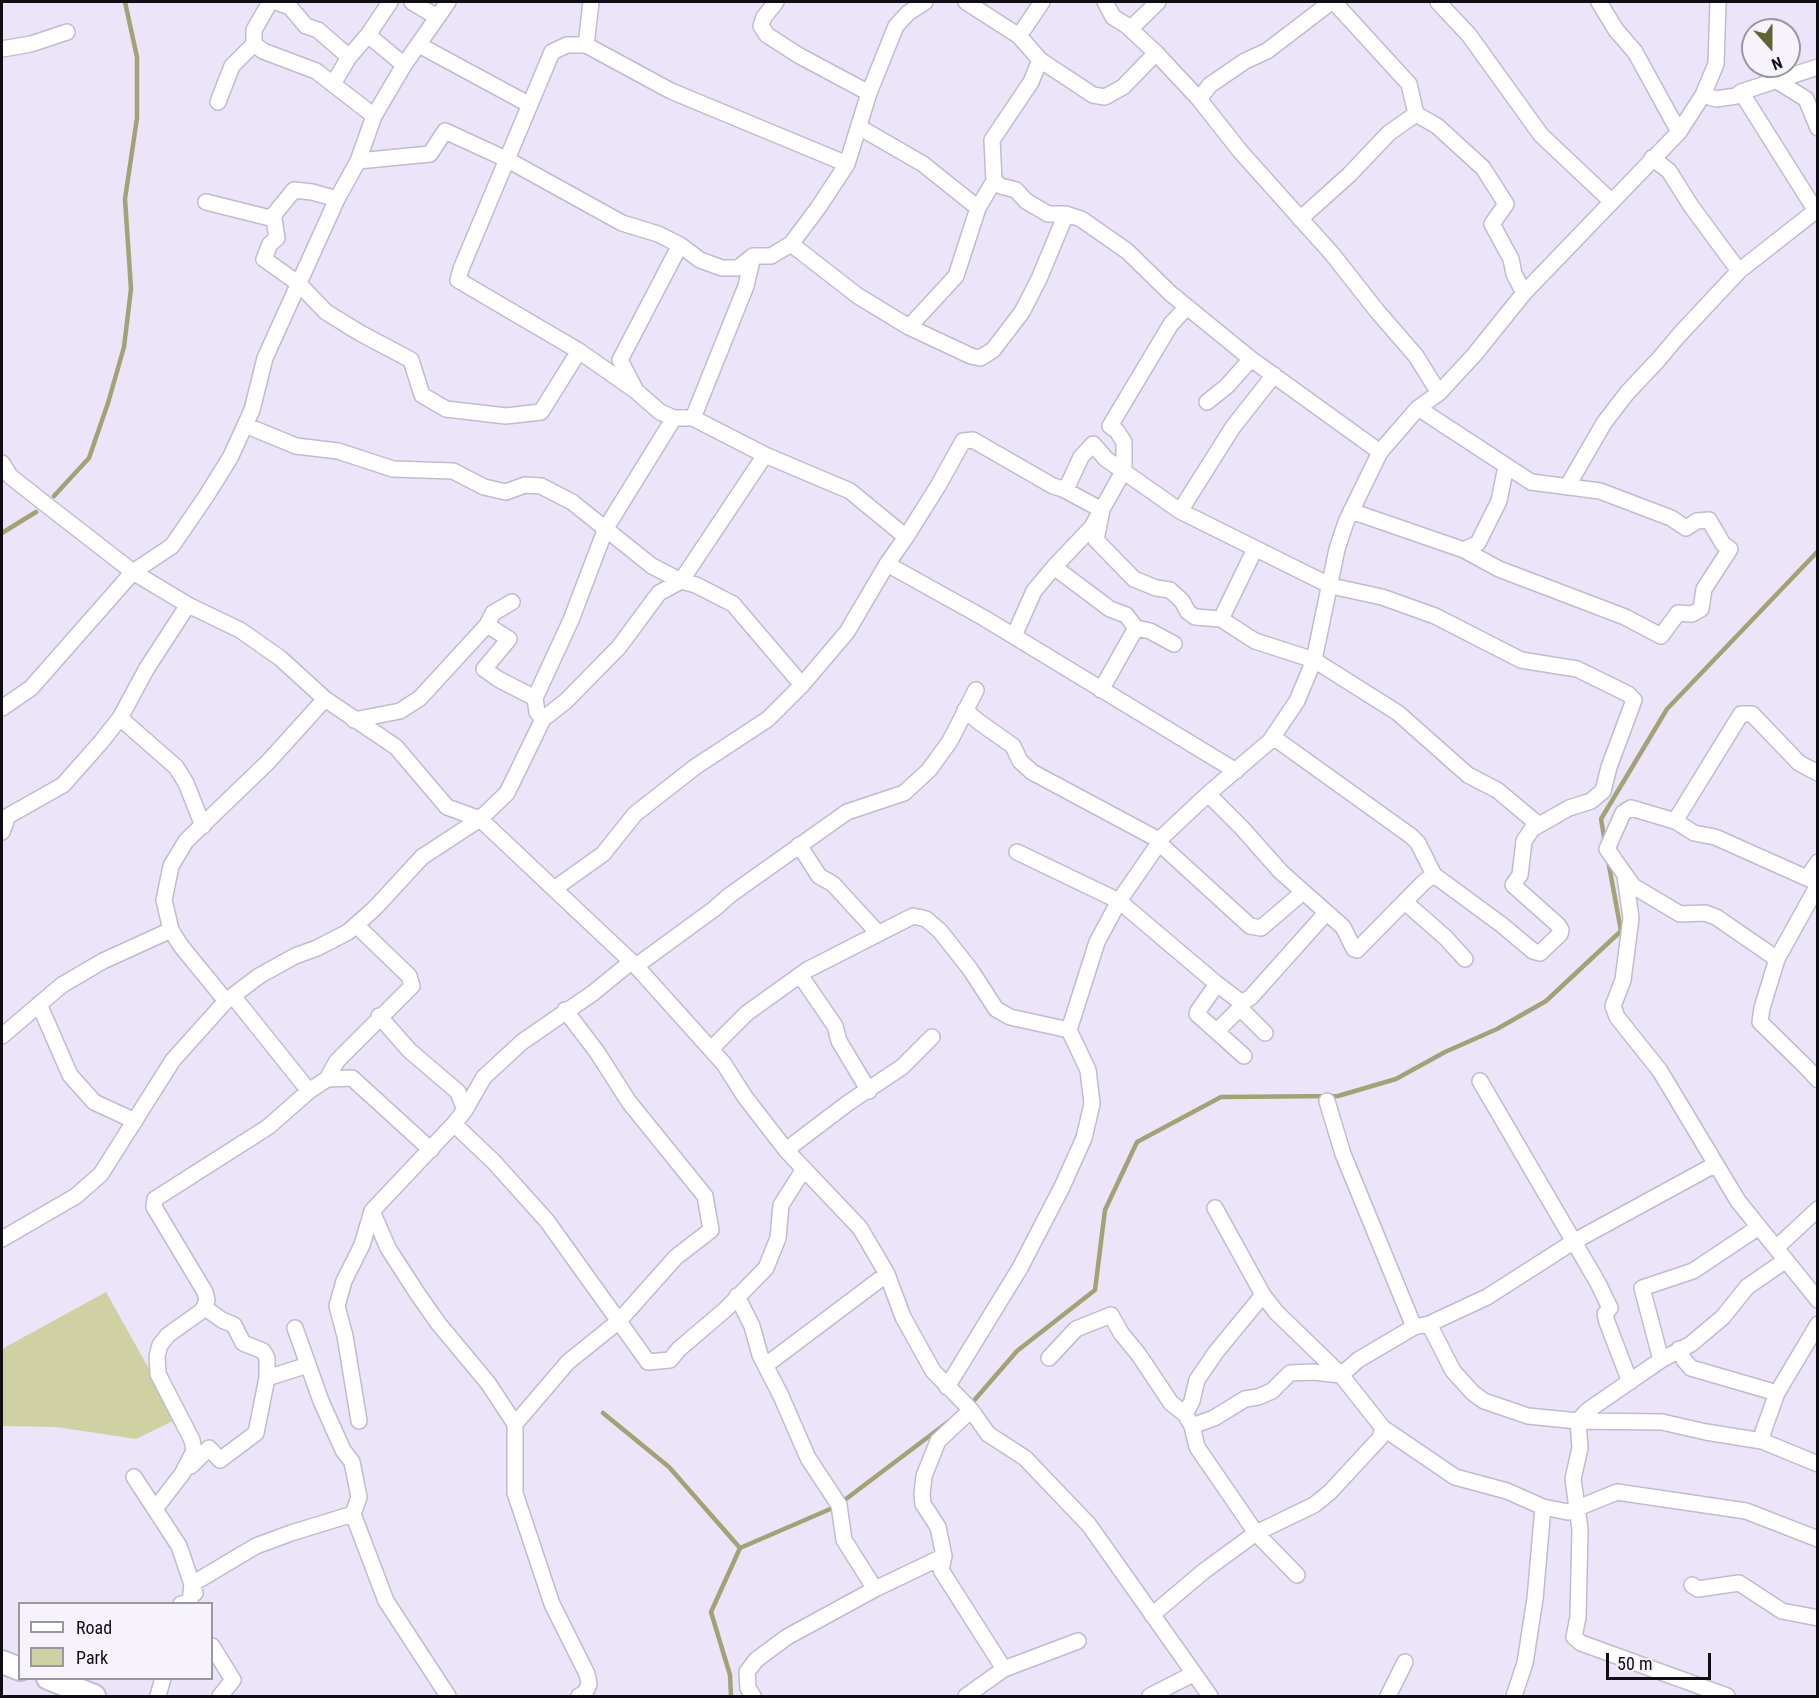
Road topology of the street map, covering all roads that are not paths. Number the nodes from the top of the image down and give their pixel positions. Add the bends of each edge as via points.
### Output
1 (270, 2) edge
2 (276, 2) edge
3 (390, 2) edge
4 (412, 2) edge
5 (448, 2) edge
6 (591, 2) edge
7 (925, 2) edge
8 (966, 2) edge
9 (1042, 2) edge
10 (1105, 2) edge
11 (1158, 2) edge
12 (1333, 2) edge
13 (1438, 2) edge
14 (1599, 2) edge
15 (1718, 2) edge
16 (771, 4) edge
17 (437, 17) junction
18 (1130, 29) junction
19 (68, 32) dead end
20 (368, 35) junction
21 (1019, 36) junction
22 (254, 44) junction
23 (419, 45) junction
24 (586, 45) junction
25 (2, 49) edge
26 (1156, 53) junction
27 (349, 57) junction
28 (1040, 60) junction
29 (404, 65) junction
30 (1818, 67) edge
31 (1777, 81) junction
32 (333, 84) junction
33 (1741, 92) junction
34 (868, 93) junction
35 (1703, 95) junction
36 (1199, 99) junction
37 (218, 102) dead end
38 (530, 105) junction
39 (1416, 114) junction
40 (374, 116) junction
41 (859, 127) junction
42 (1818, 128) edge
43 (1679, 132) junction
44 (1652, 158) junction
45 (508, 160) junction
46 (358, 161) junction
47 (847, 165) junction
48 (994, 181) junction
49 (337, 199) junction
50 (1611, 201) junction
51 (206, 202) dead end
52 (978, 208) junction
53 (1817, 210) edge
54 (1066, 214) junction
55 (274, 219) junction
56 (1300, 219) junction
57 (791, 244) junction
58 (680, 245) junction
59 (753, 256) junction
60 (1739, 271) junction
61 (299, 284) junction
62 (1524, 293) junction
63 (1187, 307) junction
64 (909, 327) junction
65 (579, 351) junction
66 (1251, 359) junction
67 (1274, 375) junction
68 (636, 391) junction
69 (1439, 393) junction
70 (1207, 402) dead end
71 (1418, 408) junction
72 (674, 418) junction
73 (693, 418) junction
74 (245, 425) junction
75 (1380, 452) junction
76 (765, 455) junction
77 (2, 463) edge
78 (1506, 466) junction
79 (1124, 470) junction
80 (1567, 487) junction
81 (1063, 489) junction
82 (1102, 510) junction
83 (1180, 511) junction
84 (1351, 511) junction
85 (606, 528) junction
86 (906, 537) junction
87 (1255, 549) junction
88 (1464, 550) junction
89 (887, 564) junction
90 (1054, 567) junction
91 (133, 572) junction
92 (681, 581) junction
93 (1331, 586) junction
94 (512, 602) dead end
95 (188, 605) junction
96 (1221, 619) junction
97 (487, 625) junction
98 (1136, 628) junction
99 (1014, 636) junction
100 (1174, 644) dead end
101 (1314, 660) junction
102 (802, 685) junction
103 (976, 690) dead end
104 (1101, 690) junction
105 (535, 698) junction
106 (325, 699) junction
107 (2, 708) edge
108 (965, 710) junction
109 (120, 718) junction
110 (543, 718) junction
111 (354, 720) junction
112 (1273, 737) junction
113 (1236, 771) junction
114 (1818, 773) edge
115 (1208, 794) junction
116 (480, 819) junction
117 (1675, 821) junction
118 (1539, 825) junction
119 (203, 826) junction
120 (2, 832) edge
121 (1159, 842) junction
122 (799, 845) junction
123 (1017, 852) dead end
124 (1818, 862) edge
125 (1434, 875) junction
126 (1624, 876) junction
127 (1814, 882) edge
128 (554, 889) junction
129 (1302, 893) junction
130 (1119, 902) junction
131 (1405, 902) junction
132 (1326, 914) junction
133 (356, 925) junction
134 (171, 930) junction
135 (878, 933) junction
136 (1466, 959) dead end
137 (1777, 959) junction
138 (634, 964) junction
139 (800, 975) junction
140 (1217, 984) junction
141 (230, 999) junction
142 (39, 1004) junction
143 (1241, 1006) junction
144 (565, 1010) junction
145 (379, 1017) junction
146 (1069, 1030) junction
147 (1217, 1031) junction
148 (1265, 1033) dead end
149 (2, 1036) edge
150 (932, 1037) dead end
151 (711, 1049) junction
152 (1244, 1056) dead end
153 (327, 1079) junction
154 (1818, 1080) edge
155 (1480, 1081) dead end
156 (309, 1091) junction
157 (869, 1091) junction
158 (1327, 1101) dead end
159 (465, 1110) junction
160 (135, 1121) junction
161 (454, 1124) junction
162 (431, 1150) junction
163 (786, 1150) junction
164 (1716, 1164) junction
165 (804, 1169) junction
166 (1215, 1209) dead end
167 (1818, 1209) edge
168 (372, 1210) junction
169 (1759, 1227) junction
170 (2, 1239) edge
171 (1573, 1242) junction
172 (1781, 1254) junction
173 (887, 1274) junction
174 (1263, 1295) junction
175 (737, 1296) junction
176 (1818, 1300) edge
177 (204, 1307) junction
178 (619, 1321) junction
179 (1818, 1324) edge
180 (1422, 1325) junction
181 (295, 1328) dead end
182 (1679, 1349) junction
183 (1048, 1358) dead end
184 (1661, 1360) junction
185 (308, 1365) junction
186 (766, 1365) junction
187 (1341, 1375) junction
188 (267, 1378) junction
189 (1630, 1382) junction
190 (947, 1387) junction
191 (1777, 1393) junction
192 (967, 1407) junction
193 (1188, 1420) junction
194 (359, 1421) dead end
195 (1578, 1421) junction
196 (514, 1424) junction
197 (1383, 1428) junction
198 (1762, 1441) junction
199 (1818, 1464) edge
200 (182, 1474) junction
201 (134, 1477) dead end
202 (1543, 1507) junction
203 (155, 1509) junction
204 (1577, 1509) junction
205 (353, 1514) junction
206 (1256, 1533) junction
207 (1818, 1539) edge
208 (944, 1556) junction
209 (1298, 1575) dead end
210 (192, 1584) junction
211 (1692, 1585) dead end
212 (875, 1589) junction
213 (190, 1602) edge
214 (197, 1602) edge
215 (1152, 1615) junction
216 (1818, 1618) edge
217 (1078, 1641) dead end
218 (213, 1648) edge
219 (2, 1662) edge
220 (1405, 1662) dead end
221 (18, 1668) edge
222 (1004, 1669) junction
223 (1193, 1674) junction
224 (52, 1680) edge
225 (162, 1680) edge
226 (82, 1694) edge
227 (158, 1696) edge
228 (219, 1696) edge
229 (448, 1696) edge
230 (579, 1696) edge
231 (753, 1696) edge
232 (966, 1696) edge
233 (1150, 1696) edge
234 (1210, 1696) edge
235 (1388, 1696) edge
236 (1514, 1696) edge
237 (1727, 1696) edge

1 - 22 street via 254,30
2 - 27 street via 290,7 306,26 318,30
3 - 20 street
4 - 17 street
5 - 17 street
6 - 24 street
7 - 34 street via 896,26
8 - 21 street
9 - 21 street
10 - 18 street via 1113,17
11 - 18 street
12 - 36 street via 1267,51 1245,60 1210,85
12 - 39 street via 1408,84
13 - 50 street via 1469,35 1541,135
14 - 43 street via 1635,52
15 - 35 street via 1716,64
16 - 34 street via 761,27 767,35
17 - 23 street
18 - 26 street
19 - 25 street
20 - 27 street
20 - 29 street
21 - 28 street
22 - 32 street
22 - 37 street via 232,66
23 - 29 street
23 - 38 street
24 - 38 street via 567,45 552,52
24 - 47 street via 671,91
26 - 28 street via 1123,87 1105,97 1093,95
26 - 36 street
27 - 32 street
28 - 48 street via 1031,82 992,140
29 - 40 street
30 - 31 street
31 - 33 street
31 - 42 street via 1806,99
32 - 40 street
33 - 35 street via 1716,99
33 - 53 street
34 - 41 street
35 - 43 street
36 - 56 street
38 - 45 street
39 - 56 street via 1389,133
39 - 62 street via 1437,126 1483,168 1506,204 1492,224
40 - 46 street
41 - 47 street
41 - 52 street via 923,164
43 - 44 street
44 - 50 street
44 - 60 street via 1669,171
45 - 46 street via 445,131 430,154
45 - 58 street via 622,223
45 - 65 street via 458,280
46 - 49 street
47 - 57 street
48 - 52 street
48 - 54 street via 1016,190 1048,214
49 - 55 street via 294,190
49 - 61 street
50 - 62 street
51 - 55 street
52 - 64 street via 956,276
53 - 60 street
54 - 63 street via 1081,219 1127,251
54 - 64 street via 1022,312 993,350 980,358 971,356
55 - 61 street via 277,238 264,259
56 - 69 street via 1416,356
57 - 59 street via 771,256
57 - 64 street via 858,296
58 - 59 street via 700,260 722,268 738,268
58 - 68 street via 620,360
59 - 73 street via 746,286
60 - 80 street via 1627,393
61 - 65 street via 326,312 411,360 422,395 446,409 506,416 541,412
61 - 74 street via 265,358
62 - 69 street
63 - 66 street
63 - 79 street via 1171,324 1110,426 1124,442
65 - 68 street
66 - 67 street
66 - 70 street
67 - 75 street
67 - 83 street via 1233,427
68 - 72 street via 660,412
69 - 71 street
71 - 75 street
71 - 78 street
72 - 73 street
72 - 85 street
73 - 76 street
74 - 85 street via 296,446 338,451 393,469 453,471 484,487 506,492 525,485 541,486 572,502
74 - 91 street via 230,458 172,546
75 - 84 street
76 - 86 street via 850,491
76 - 92 street
77 - 91 street via 10,476
78 - 80 street via 1531,482
78 - 88 street via 1499,501 1478,543
79 - 81 street via 1106,459 1094,444 1081,457
79 - 82 street
79 - 83 street
80 - 88 street via 1600,491 1671,518 1686,528 1709,520 1730,549 1704,589 1701,609 1692,614 1678,613 1661,636 1625,616 1498,568
81 - 82 street
81 - 86 street via 973,440 963,441
82 - 90 street via 1092,527
82 - 96 street via 1096,540 1126,572 1134,579 1170,590 1196,617
83 - 87 street
84 - 88 street
84 - 93 street via 1337,549
85 - 92 street via 652,566
85 - 105 street via 571,620
86 - 89 street
87 - 93 street
87 - 96 street
89 - 99 street
89 - 102 street via 847,632
90 - 98 street via 1110,609 1126,615
90 - 99 street via 1034,591
91 - 95 street
91 - 107 street via 31,688
92 - 102 street via 733,604
92 - 110 street via 659,593 620,647 566,701
93 - 101 street
93 - 118 street via 1382,597 1435,616 1521,660 1577,669 1634,700 1603,791 1591,801
94 - 97 street via 493,613
95 - 106 street via 240,630 280,658
95 - 109 street
96 - 101 street via 1255,641
97 - 105 street via 509,639 484,669
97 - 111 street via 420,698 400,711
98 - 100 street
98 - 104 street
99 - 104 street
101 - 112 street via 1297,701
101 - 118 street via 1398,713 1468,775 1497,790
102 - 128 street via 768,719 695,767 635,814 603,854
103 - 108 street
104 - 113 street
105 - 110 street via 537,712
106 - 111 street
106 - 119 street
108 - 121 street via 1013,746 1020,761 1032,772
108 - 122 street via 934,763 904,793 847,812
109 - 119 street via 176,767
109 - 120 street via 63,786 8,816
110 - 116 street via 507,793
111 - 116 street via 396,747 447,807
112 - 113 street
112 - 125 street via 1411,836
113 - 115 street
114 - 117 street via 1799,763 1752,714 1741,714
115 - 121 street
115 - 129 street
116 - 128 street
116 - 133 street via 422,858
117 - 126 street via 1631,808 1623,813 1607,849
117 - 127 street
118 - 125 street via 1524,841 1520,875 1513,885 1561,930 1540,953
119 - 134 street via 186,841 171,866 164,900
121 - 129 street via 1250,926 1261,928
121 - 130 street
122 - 135 street via 819,876 833,884
122 - 138 street
123 - 130 street
124 - 127 street
125 - 131 street
126 - 137 street via 1633,886 1680,914 1716,916
126 - 164 street via 1631,918 1623,980 1613,1006 1617,1017 1660,1071
127 - 137 street
128 - 138 street
129 - 132 street
130 - 140 street
130 - 146 street via 1097,942
131 - 132 street via 1357,950 1343,927
131 - 136 street
132 - 143 street
133 - 141 street via 268,971
133 - 145 street via 409,976 412,986
134 - 141 street
134 - 142 street via 103,961
135 - 139 street
135 - 146 street via 913,916 926,919 970,969 996,1009 1010,1017
137 - 154 street via 1760,1022
138 - 144 street
138 - 151 street
139 - 151 street via 747,1013
139 - 157 street via 835,1026 839,1041
140 - 143 street
140 - 147 street via 1197,1014
141 - 156 street
141 - 160 street via 173,1060
142 - 149 street
142 - 160 street via 70,1075 94,1102
143 - 147 street
143 - 148 street
144 - 159 street via 484,1077
144 - 178 street via 629,1101 705,1196 711,1230 676,1257
145 - 153 street via 337,1061
145 - 159 street via 410,1051 458,1092
146 - 190 street via 1088,1070 1092,1104 1084,1138 1020,1268
147 - 152 street
150 - 157 street via 902,1067
151 - 163 street
153 - 156 street
153 - 162 street via 352,1078
155 - 171 street
156 - 177 street via 268,1127 155,1199 154,1207 205,1292
157 - 163 street
158 - 180 street via 1343,1154
159 - 161 street
160 - 170 street via 93,1182
161 - 162 street
161 - 178 street via 547,1221
162 - 168 street
163 - 165 street
164 - 169 street
164 - 171 street
165 - 173 street via 860,1228
165 - 175 street via 781,1205 777,1238 766,1268
166 - 174 street
167 - 172 street
168 - 194 street via 338,1306
168 - 196 street via 388,1248 417,1293 488,1383
169 - 172 street
169 - 184 street via 1693,1271 1642,1288
171 - 180 street via 1487,1297
171 - 189 street via 1610,1308 1605,1314 1607,1322
172 - 176 street
172 - 182 street via 1723,1317 1691,1344
173 - 186 street
173 - 190 street via 903,1317 933,1371
174 - 187 street
174 - 193 street via 1197,1380
175 - 178 street via 670,1360 648,1362
175 - 186 street
177 - 188 street via 234,1325 243,1343 263,1351
177 - 200 street via 168,1335 157,1356 158,1374 192,1440 194,1451
178 - 196 street via 568,1362
179 - 191 street
180 - 187 street via 1358,1360
180 - 195 street via 1453,1371 1484,1401 1528,1416
181 - 185 street
182 - 184 street
182 - 191 street via 1691,1368
183 - 193 street via 1076,1329 1111,1315 1171,1403
184 - 189 street
185 - 188 street
185 - 205 street via 343,1450 352,1462 360,1497
186 - 212 street via 808,1458 839,1505 844,1540
187 - 193 street via 1290,1373 1272,1391 1245,1398 1214,1418
187 - 197 street
188 - 200 street via 256,1433 220,1460 209,1448
189 - 195 street
190 - 192 street
191 - 198 street
192 - 208 street via 938,1440 924,1476 923,1504 938,1527
192 - 215 street via 988,1434 1025,1458 1089,1525
193 - 206 street via 1197,1447
195 - 198 street via 1662,1422
195 - 204 street via 1580,1448 1573,1479
196 - 230 street via 515,1493 552,1604 587,1674 589,1684
197 - 202 street via 1455,1477 1507,1491
197 - 206 street via 1380,1438 1330,1492 1314,1505
198 - 199 street
200 - 203 street
201 - 203 street
202 - 204 street via 1568,1512
202 - 236 street via 1535,1599 1525,1663
203 - 210 street via 179,1546
204 - 207 street via 1617,1492 1746,1512
204 - 237 street via 1578,1617 1574,1637 1581,1643
205 - 210 street via 256,1546
205 - 229 street via 386,1601
206 - 209 street
206 - 215 street via 1204,1570
208 - 212 street
208 - 222 street via 941,1570
210 - 213 street
210 - 214 street
211 - 216 street via 1698,1589 1739,1583 1782,1611
212 - 231 street via 787,1637 756,1660 747,1672
215 - 223 street
217 - 222 street
218 - 228 street via 233,1680
219 - 221 main road
220 - 235 street
222 - 232 street
223 - 233 street
223 - 234 street
224 - 226 main road
225 - 227 street

